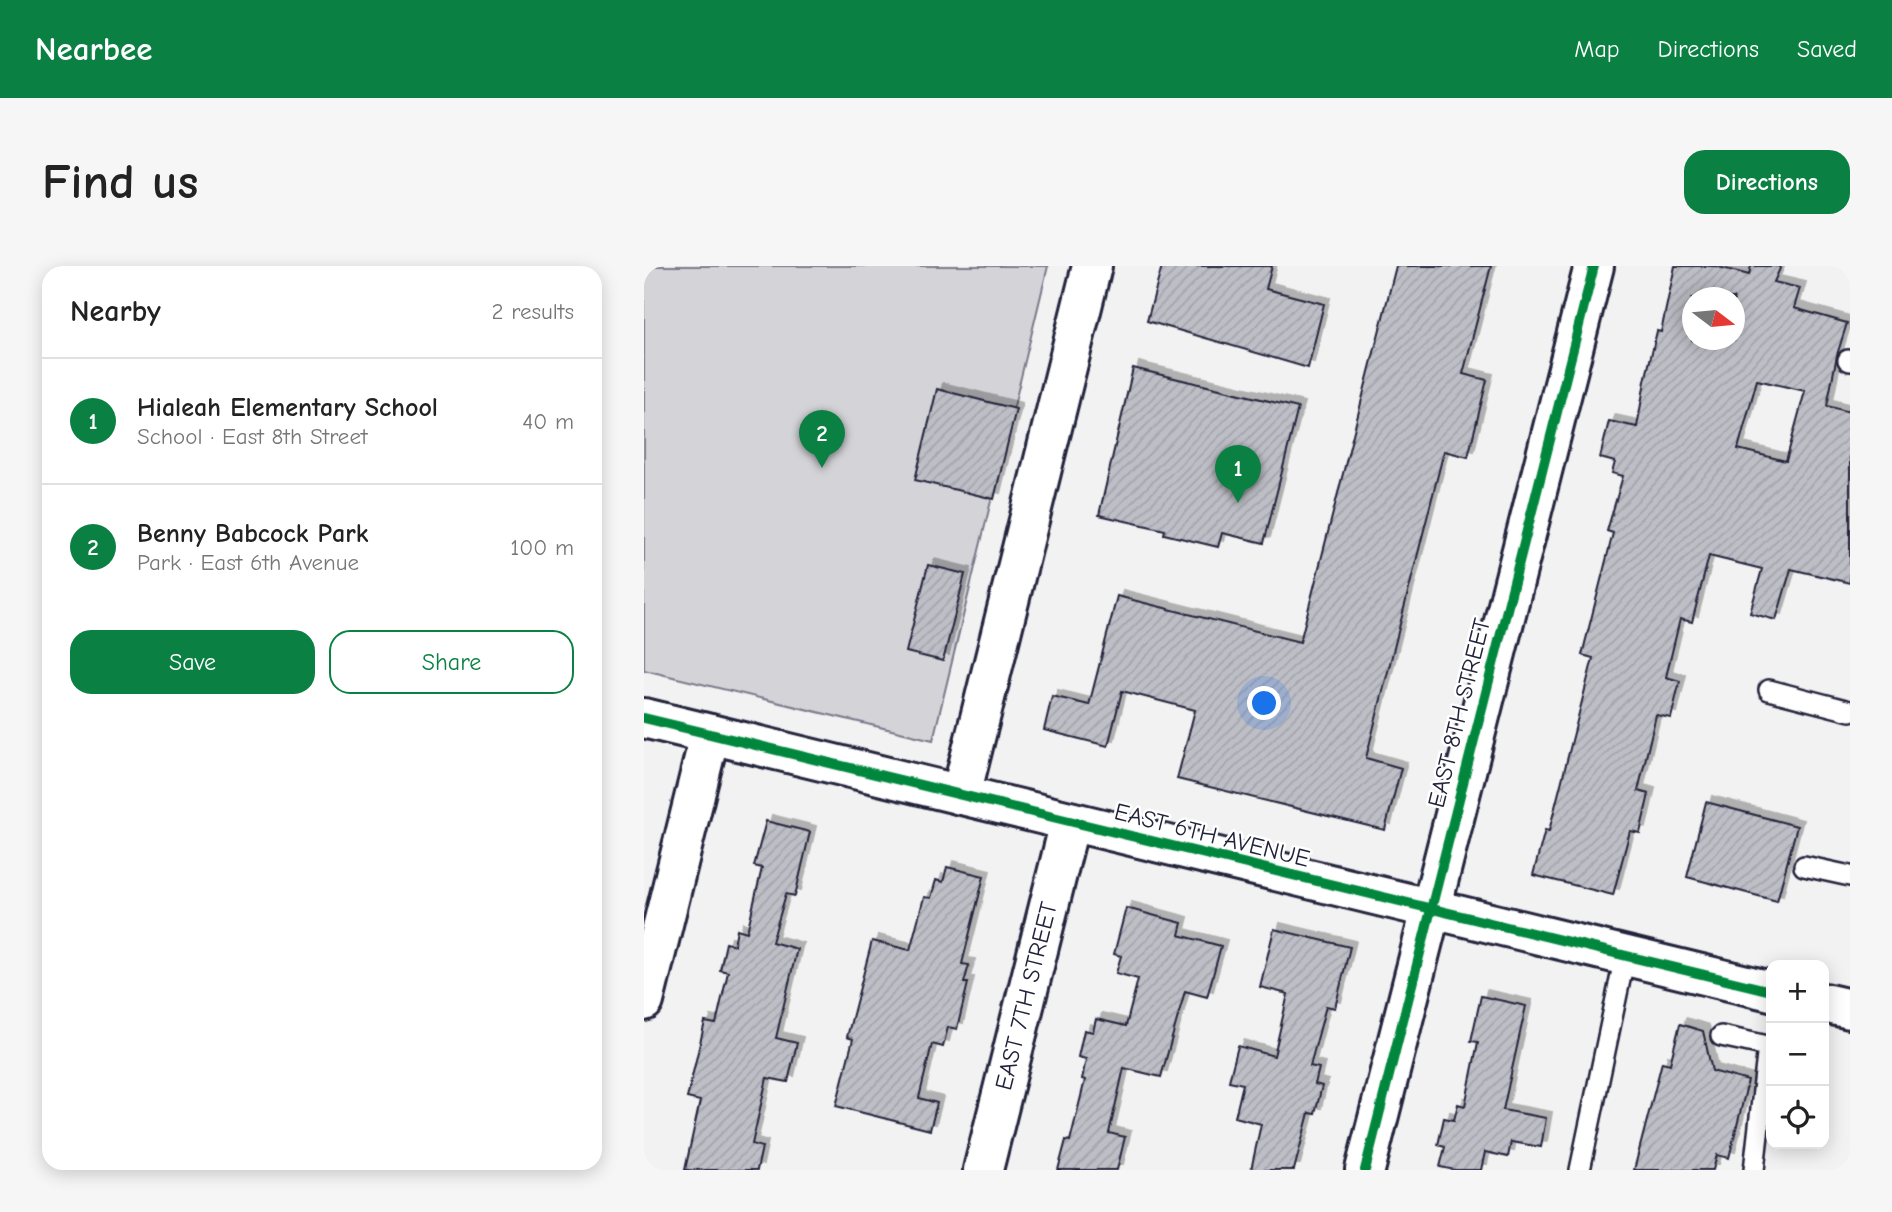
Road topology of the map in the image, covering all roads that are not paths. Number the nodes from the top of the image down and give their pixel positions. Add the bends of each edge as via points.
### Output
1 (1092, 266) edge
2 (1594, 266) edge
3 (1769, 690) dead end
4 (1850, 711) edge
5 (644, 718) edge
6 (710, 734) junction
7 (961, 795) junction
8 (1070, 822) junction
9 (1804, 866) dead end
10 (1850, 876) edge
11 (1431, 911) junction
12 (1625, 956) junction
13 (1766, 990) edge
14 (644, 1001) edge
15 (1829, 1004) edge
16 (1850, 1009) edge
17 (1721, 1036) dead end
18 (983, 1170) edge
19 (1365, 1170) edge
20 (1580, 1170) edge
21 (1754, 1170) edge

1 - 7 street
2 - 11 street, EAST 8TH STREET
3 - 4 lane
5 - 6 street, EAST 6TH AVENUE
6 - 7 street, EAST 6TH AVENUE
6 - 14 street
7 - 8 street, EAST 6TH AVENUE
8 - 11 street, EAST 6TH AVENUE
8 - 18 street, EAST 7TH STREET
9 - 10 lane
11 - 12 street, EAST 6TH AVENUE
11 - 19 street, EAST 8TH STREET
12 - 13 street, EAST 6TH AVENUE
12 - 20 lane
15 - 16 street
17 - 21 lane via 1768,1046

